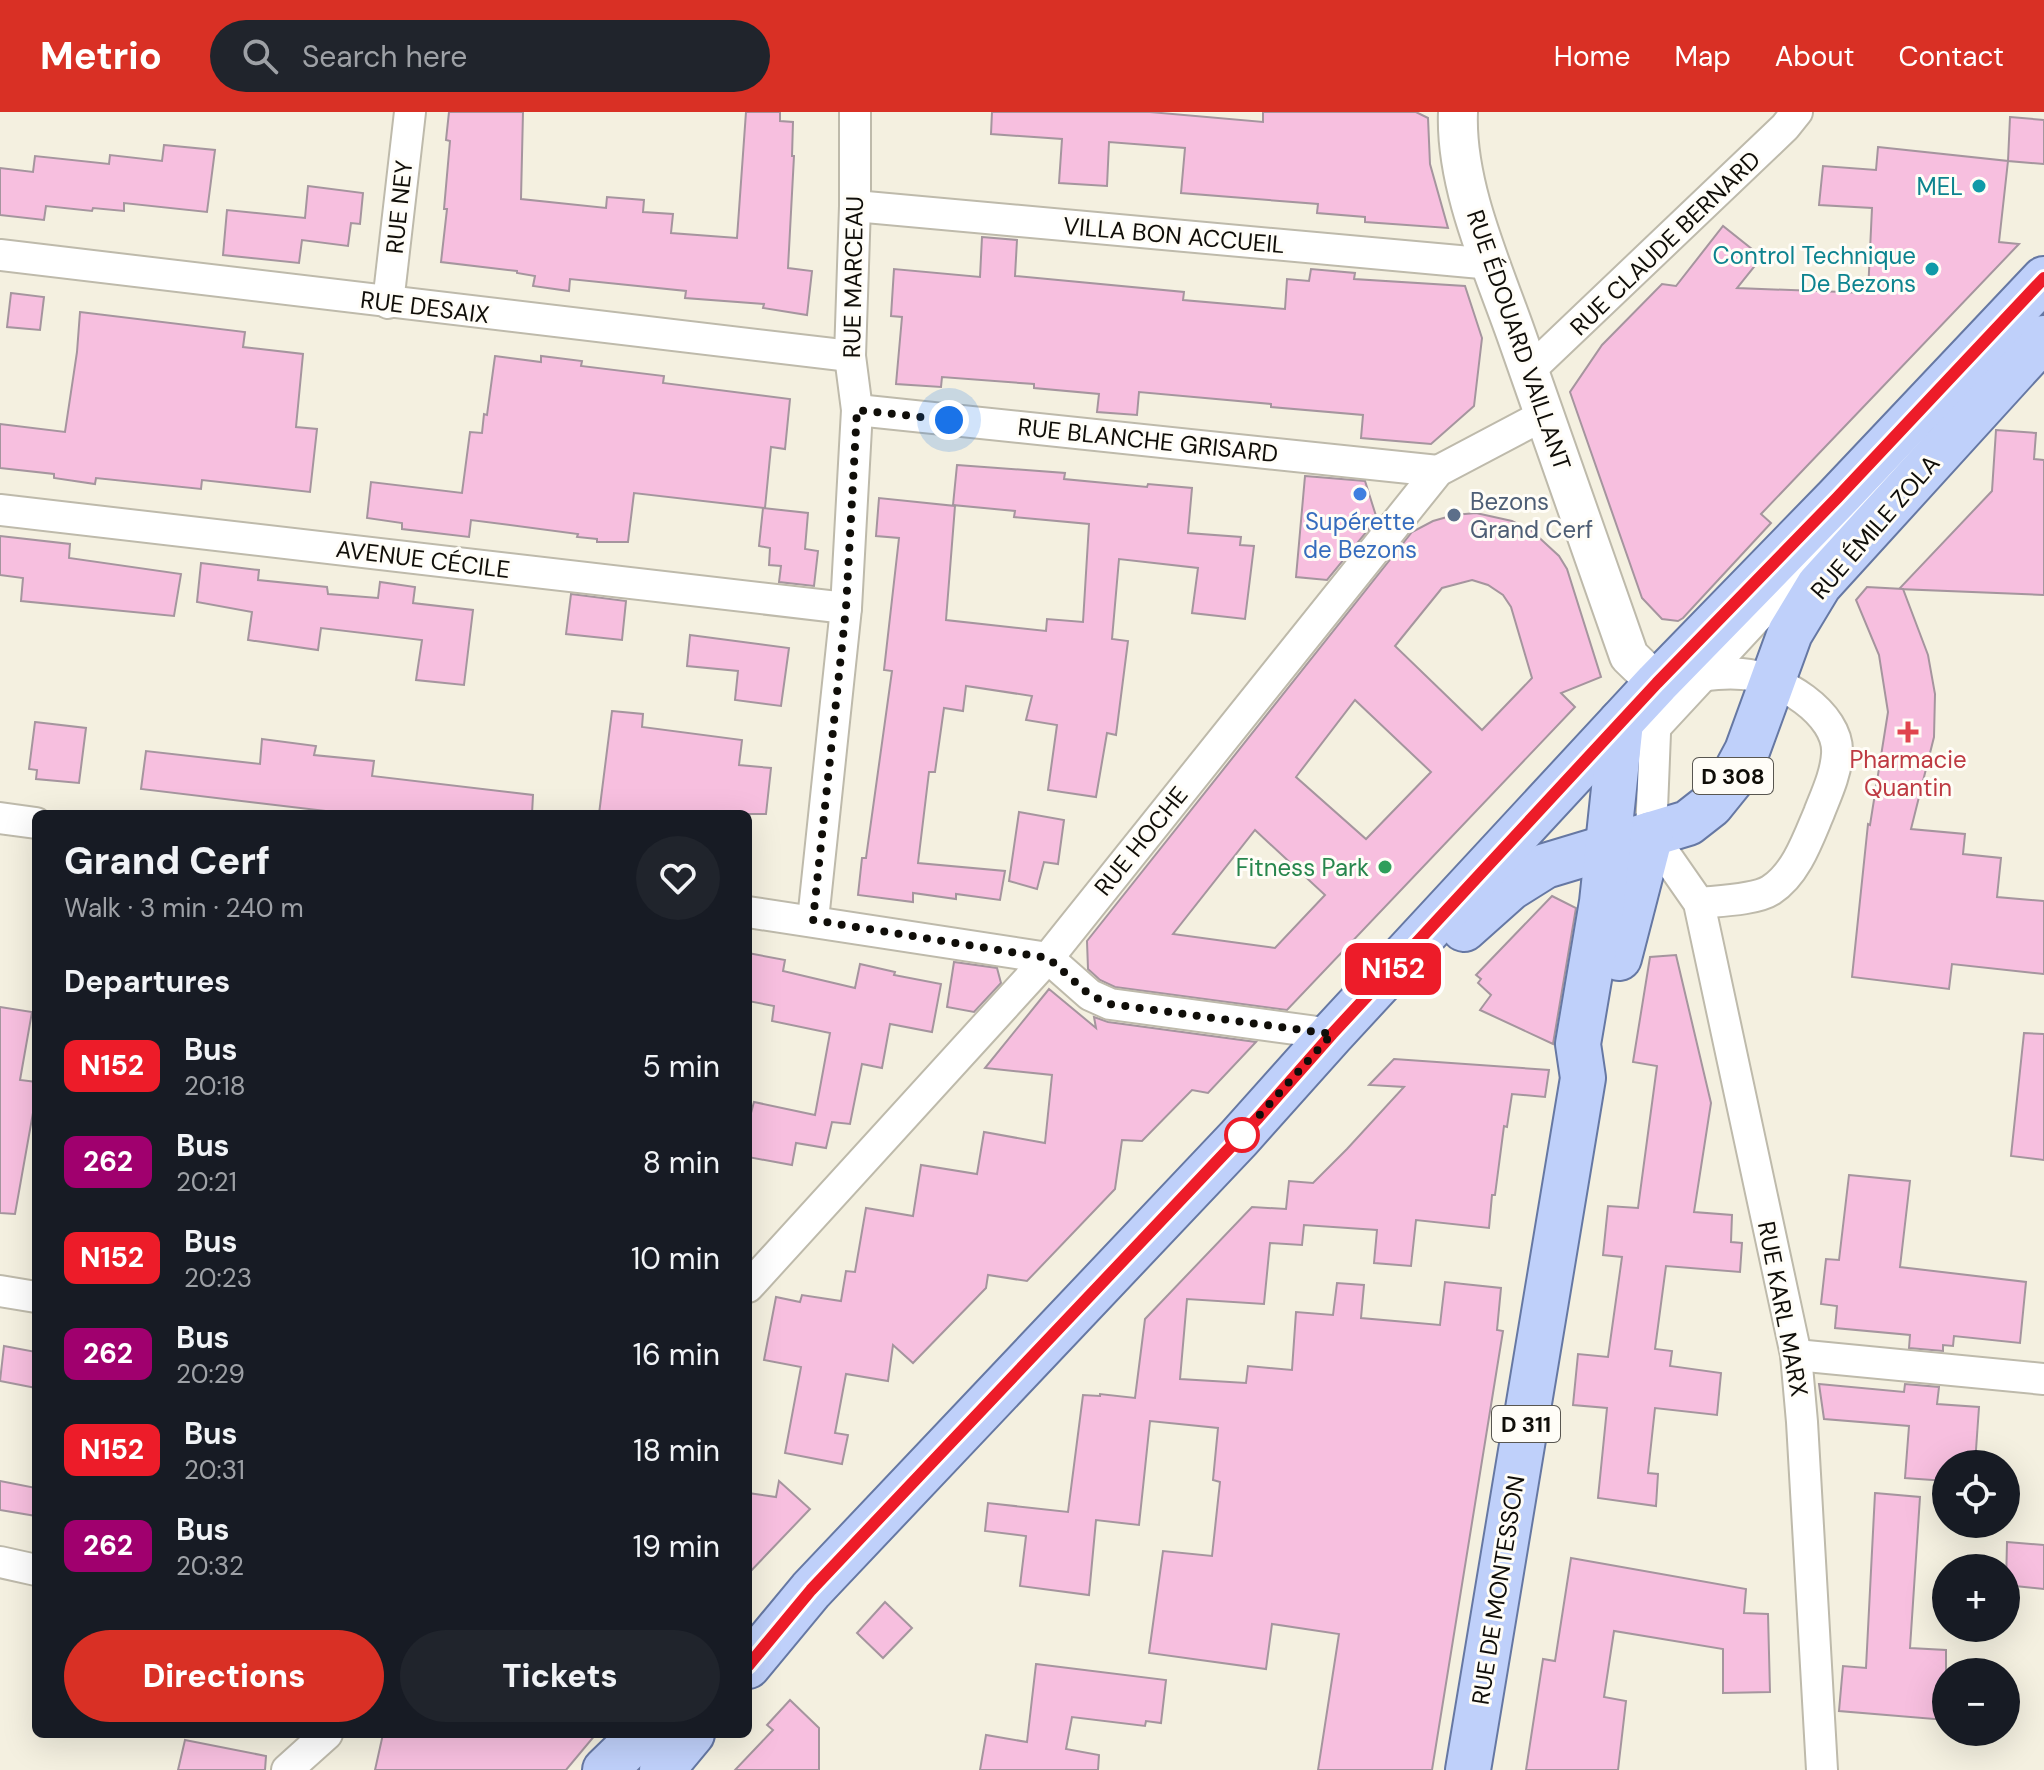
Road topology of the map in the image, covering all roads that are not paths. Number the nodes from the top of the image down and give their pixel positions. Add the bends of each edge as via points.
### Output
1 (410, 112) edge
2 (855, 112) edge
3 (1458, 112) edge
4 (1797, 112) edge
5 (855, 206) junction
6 (0, 255) edge
7 (1492, 264) junction
8 (2044, 279) edge
9 (388, 303) junction
10 (2044, 307) edge
11 (2044, 338) edge
12 (850, 356) junction
13 (1529, 371) junction
14 (857, 410) junction
15 (1544, 415) junction
16 (1438, 471) junction
17 (0, 510) edge
18 (846, 608) junction
19 (1643, 669) junction
20 (1705, 675) junction
21 (1774, 681) junction
22 (1638, 726) junction
23 (0, 818) edge
24 (32, 822) edge
25 (1651, 834) junction
26 (1608, 848) junction
27 (1699, 903) junction
28 (752, 912) edge
29 (813, 920) junction
30 (1048, 958) junction
31 (1332, 1034) junction
32 (1297, 1076) junction
33 (1583, 1078) junction
34 (752, 1283) edge
35 (0, 1291) edge
36 (32, 1296) edge
37 (1796, 1355) junction
38 (2044, 1379) edge
39 (0, 1562) edge
40 (32, 1569) edge
41 (811, 1590) junction
42 (752, 1640) edge
43 (752, 1661) edge
44 (323, 1738) edge
45 (638, 1738) edge
46 (689, 1738) edge
47 (287, 1770) edge
48 (605, 1770) edge
49 (662, 1770) edge
50 (1468, 1770) edge
51 (1822, 1770) edge

1 - 9 street, RUE NEY
2 - 5 street, RUE MARCEAU
3 - 7 street, RUE ÉDOUARD VAILLANT via 1457,140 1470,199
4 - 13 street, RUE CLAUDE BERNARD
5 - 7 street, VILLA BON ACCUEIL
5 - 12 street, RUE MARCEAU
6 - 9 street, RUE DESAIX
7 - 13 street, RUE ÉDOUARD VAILLANT
8 - 19 main road, RUE ÉMILE ZOLA / D 308 via 1837,498
9 - 12 street, RUE DESAIX
10 - 20 street
11 - 21 main road, RUE ÉMILE ZOLA / D 308 via 1819,585 1790,633
12 - 14 street, RUE MARCEAU
13 - 15 street, RUE ÉDOUARD VAILLANT
14 - 16 street, RUE BLANCHE GRISARD
14 - 18 street, RUE MARCEAU
15 - 16 street, RUE HOCHE
15 - 19 street, RUE ÉDOUARD VAILLANT
16 - 30 street, RUE HOCHE
17 - 18 street, AVENUE CÉCILE
18 - 29 street, RUE MARCEAU
19 - 20 street
19 - 22 main road, RUE ÉMILE ZOLA / D 308
20 - 21 street via 1746,674
20 - 22 street
21 - 25 main road, RUE ÉMILE ZOLA / D 308 via 1732,779 1688,823
21 - 27 street via 1829,723 1838,753 1828,791 1801,857 1770,891
22 - 25 street
22 - 26 main road, D 311 via 1617,768
22 - 31 main road, RUE ÉMILE ZOLA / D 308
23 - 24 street
25 - 26 main road, RUE ÉMILE ZOLA / D 308
25 - 27 street
25 - 33 main road, RUE DE MONTESSON / D 311 via 1601,1046
26 - 32 main road, RUE ÉMILE ZOLA / D 308 via 1545,866 1510,888
26 - 33 main road, RUE DE MONTESSON / D 311 via 1578,1044
27 - 37 street, RUE KARL MARX
28 - 29 street
29 - 30 street
30 - 31 street via 1090,995 1110,1004
30 - 34 street, RUE HOCHE
31 - 32 main road, RUE ÉMILE ZOLA / D 308
32 - 41 main road, RUE ÉMILE ZOLA / D 308
33 - 50 main road, RUE DE MONTESSON / D 311
35 - 36 street
37 - 38 street
37 - 51 street, RUE KARL MARX
39 - 40 street
41 - 42 main road, D 308
41 - 43 main road, D 308
44 - 47 street
45 - 48 main road
46 - 49 main road

